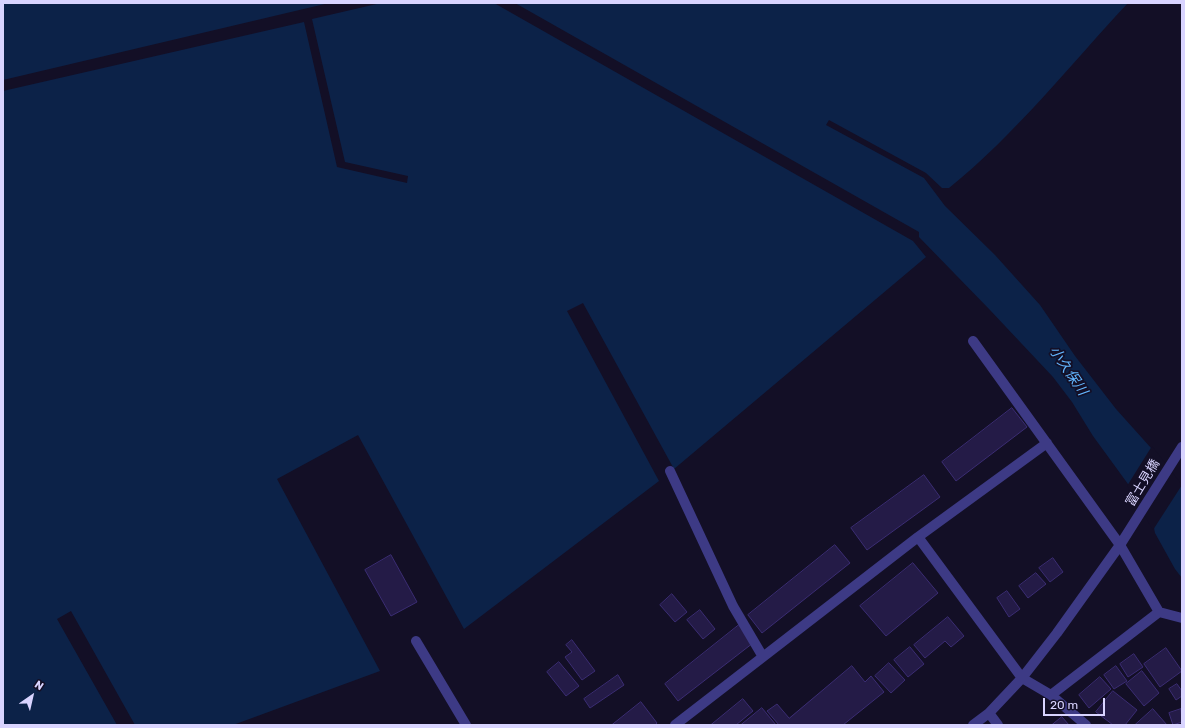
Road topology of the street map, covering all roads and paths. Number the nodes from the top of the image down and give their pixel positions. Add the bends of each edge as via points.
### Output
1 (973, 340) dead end
2 (1047, 443) junction
3 (1182, 447) edge
4 (670, 471) dead end
5 (918, 537) junction
6 (1120, 545) junction
7 (1159, 612) junction
8 (1182, 618) edge
9 (416, 641) dead end
10 (764, 657) junction
11 (1022, 678) junction
12 (1051, 694) junction
13 (989, 713) junction
14 (466, 725) edge
15 (675, 725) edge
16 (972, 725) edge
17 (998, 725) edge
18 (1086, 725) edge

1 - 2 street
2 - 5 street
2 - 6 street
3 - 6 street, 富士見橋
4 - 10 street via 733,606
5 - 10 street
5 - 11 street
6 - 7 street
6 - 11 street, 富士見橋
7 - 8 street
7 - 12 street
9 - 14 street
10 - 15 street
11 - 12 street
11 - 13 street, 富士見橋
12 - 18 street
13 - 16 street, 富士見橋
13 - 17 street

